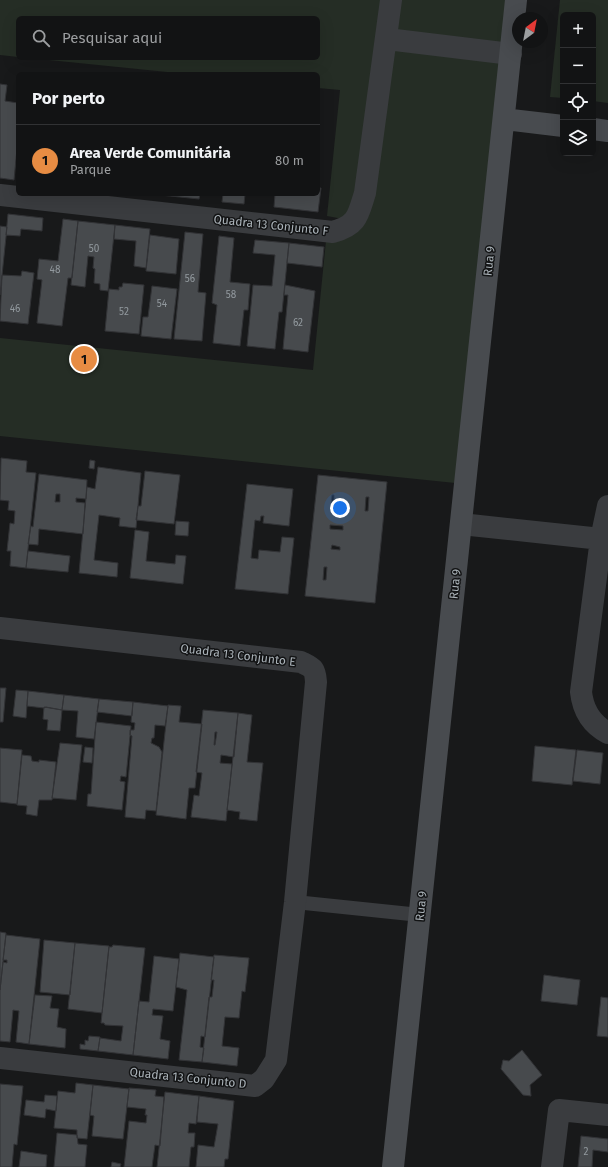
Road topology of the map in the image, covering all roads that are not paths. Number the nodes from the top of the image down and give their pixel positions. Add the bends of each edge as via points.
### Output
1 (391, 0) edge
2 (516, 0) edge
3 (387, 39) junction
4 (511, 54) junction
5 (504, 119) junction
6 (560, 126) edge
7 (596, 129) edge
8 (608, 131) edge
9 (0, 195) edge
10 (608, 506) edge
11 (461, 524) junction
12 (601, 540) junction
13 (0, 628) edge
14 (608, 733) edge
15 (294, 902) junction
16 (420, 915) junction
17 (0, 1058) edge
18 (608, 1115) edge
19 (393, 1167) edge
20 (552, 1167) edge

1 - 3 street, Quadra 13 Conjunto F
2 - 4 street, Rua 9
3 - 4 street
3 - 9 street, Quadra 13 Conjunto F via 365,193 355,221 342,230 333,232
4 - 5 street, Rua 9
5 - 6 street
5 - 11 street, Rua 9
7 - 8 street
10 - 12 street
11 - 12 street
11 - 16 street, Rua 9
12 - 14 street via 581,692 583,706 591,719
13 - 15 street, Quadra 13 Conjunto E via 301,662 311,667 315,672 316,682
15 - 16 lane
15 - 17 street, Quadra 13 Conjunto D via 276,1060 264,1079 255,1086
16 - 19 street, Rua 9
18 - 20 street via 559,1110

